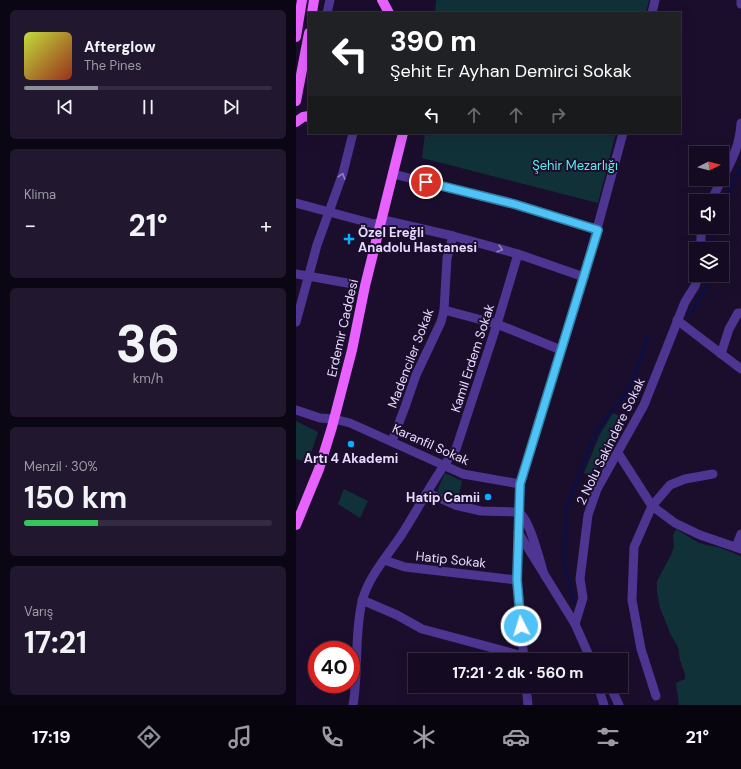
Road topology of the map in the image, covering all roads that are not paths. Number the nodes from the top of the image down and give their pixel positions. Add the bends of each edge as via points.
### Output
1 (302, 0) edge
2 (314, 0) edge
3 (330, 0) edge
4 (382, 0) edge
5 (655, 0) edge
6 (741, 0) edge
7 (741, 4) edge
8 (312, 12) edge
9 (327, 12) edge
10 (388, 12) edge
11 (652, 12) edge
12 (296, 37) edge
13 (308, 47) edge
14 (307, 61) edge
15 (296, 101) edge
16 (308, 116) edge
17 (296, 122) edge
18 (741, 123) edge
19 (353, 134) edge
20 (403, 134) edge
21 (623, 134) edge
22 (729, 166) edge
23 (393, 174) junction
24 (296, 204) edge
25 (330, 213) junction
26 (380, 222) junction
27 (598, 230) junction
28 (453, 236) junction
29 (518, 254) junction
30 (296, 274) edge
31 (308, 276) junction
32 (584, 277) junction
33 (696, 282) edge
34 (353, 284) dead end
35 (444, 310) junction
36 (741, 313) edge
37 (677, 320) junction
38 (296, 322) edge
39 (497, 324) junction
40 (561, 350) junction
41 (721, 354) junction
42 (741, 369) edge
43 (296, 410) edge
44 (334, 419) junction
45 (392, 441) junction
46 (618, 453) junction
47 (443, 465) junction
48 (713, 474) dead end
49 (520, 484) junction
50 (428, 492) junction
51 (652, 506) junction
52 (518, 512) junction
53 (296, 525) edge
54 (518, 532) junction
55 (741, 534) edge
56 (738, 548) edge
57 (384, 560) junction
58 (543, 571) junction
59 (517, 580) junction
60 (362, 600) junction
61 (575, 624) junction
62 (506, 653) edge
63 (524, 653) edge
64 (587, 653) edge
65 (527, 693) edge
66 (600, 693) edge
67 (613, 693) edge
68 (656, 696) dead end
69 (353, 705) edge
70 (528, 705) edge
71 (604, 705) edge
72 (619, 705) edge

1 - 12 main road
2 - 8 main road
3 - 9 street
4 - 10 main road
5 - 11 street
6 - 7 street
13 - 14 main road
14 - 15 main road
16 - 17 main road
18 - 22 street via 740,136
25 -> 19 street
20 - 23 main road, Erdemir Caddesi
21 - 27 street
23 - 26 main road, Erdemir Caddesi
23 - 27 street via 514,204
24 - 25 street
25 - 26 street via 374,224
25 - 31 street
26 - 28 street via 388,221
26 - 44 main road, Erdemir Caddesi
27 - 32 street
28 -> 29 street
28 - 35 street, Madenciler Sokak via 447,258
29 - 32 street
29 - 39 street, Kamil Erdem Sokak
30 - 31 street
31 - 34 street
31 - 38 street
32 - 40 street
33 - 37 street, 2 Nolu Sakindere Sokak
35 - 39 street
35 - 45 street, Madenciler Sokak via 416,375
36 - 41 street via 738,313 729,329
37 - 41 street
37 - 46 street, 2 Nolu Sakindere Sokak via 644,405
39 - 40 street
39 - 47 street, Kamil Erdem Sokak via 456,450
40 - 49 street
41 - 42 street
43 - 44 street, Karanfil Sokak via 320,418
44 - 45 street, Karanfil Sokak
44 - 53 main road, Erdemir Caddesi via 319,469
45 - 47 street, Karanfil Sokak
46 - 51 street
46 - 61 street, 2 Nolu Sakindere Sokak via 598,489 588,515 580,579 583,598
47 - 49 street, Karanfil Sokak via 463,474
47 - 50 street, Kamil Erdem Sokak
48 - 51 street via 685,479 670,486
49 - 52 street
50 - 52 street via 455,504 481,511
50 - 57 street, Kamil Erdem Sokak
51 - 56 street via 675,523
51 - 68 street via 634,547 632,600 641,649
52 - 54 street
52 - 58 street via 526,519
54 - 58 street
54 - 59 street
55 - 56 street
57 - 59 street, Hatip Sokak via 405,567
57 - 60 street, Kamil Erdem Sokak
58 - 61 street
59 - 63 street
60 - 62 street via 397,614 422,629
60 - 69 street, Kamil Erdem Sokak
61 - 64 street
65 - 70 street
66 - 71 street
67 - 72 street

